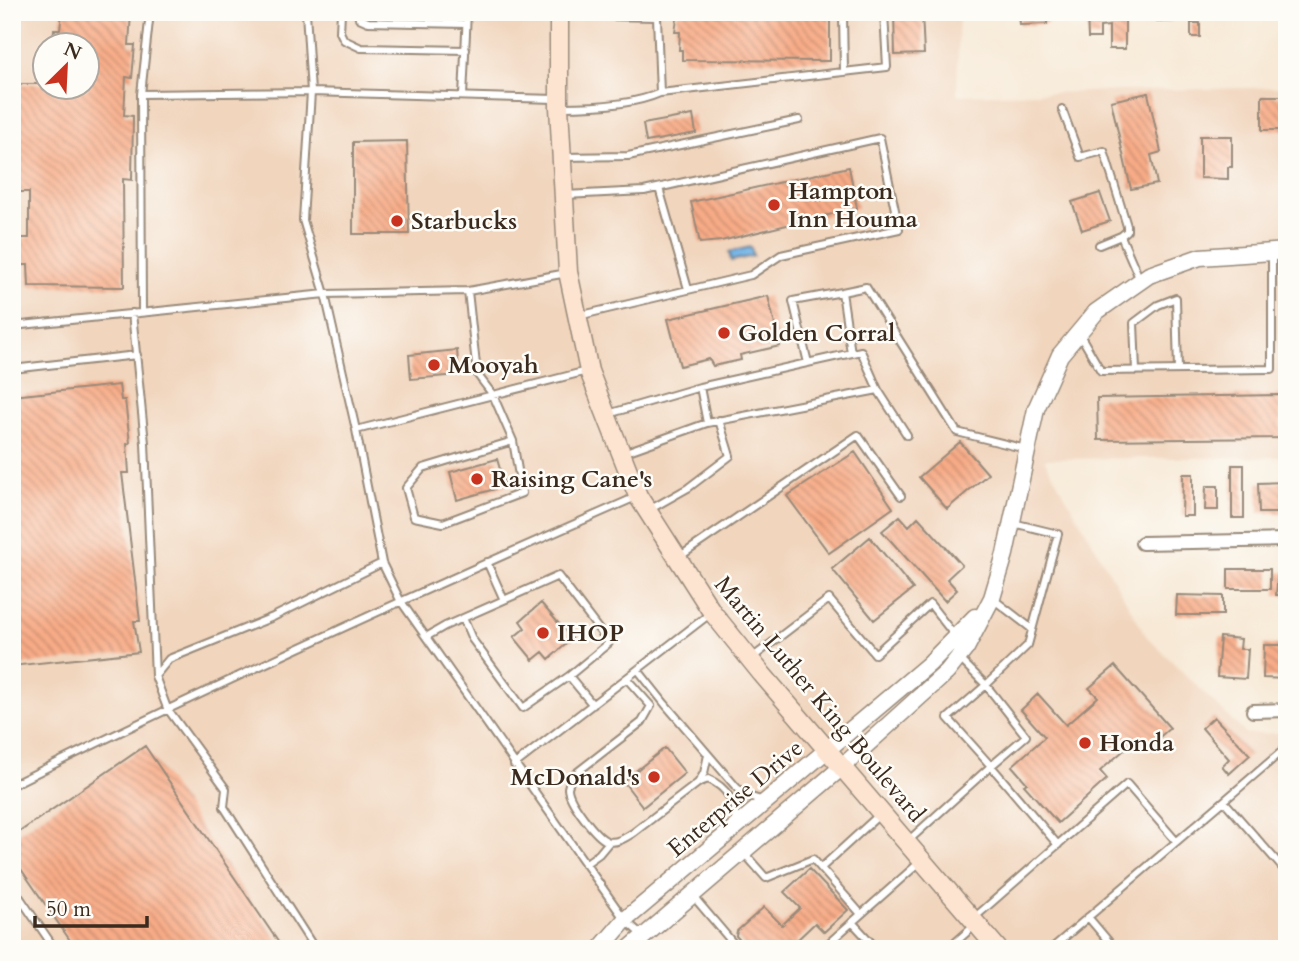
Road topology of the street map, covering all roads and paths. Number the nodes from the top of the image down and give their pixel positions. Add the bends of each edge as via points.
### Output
1 (150, 12) edge
2 (306, 12) edge
3 (341, 12) edge
4 (357, 12) edge
5 (467, 12) edge
6 (559, 13) edge
7 (467, 24) junction
8 (466, 50) junction
9 (844, 71) junction
10 (311, 92) junction
11 (660, 93) junction
12 (141, 94) junction
13 (463, 96) junction
14 (559, 103) junction
15 (1062, 109) dead end
16 (799, 120) dead end
17 (561, 157) junction
18 (659, 188) junction
19 (563, 196) junction
20 (1122, 236) junction
21 (1099, 244) dead end
22 (1279, 251) edge
23 (568, 272) junction
24 (1140, 282) junction
25 (688, 289) junction
26 (468, 291) junction
27 (842, 292) junction
28 (325, 294) junction
29 (142, 312) junction
30 (132, 313) junction
31 (577, 316) junction
32 (12, 326) edge
33 (1079, 333) junction
34 (851, 354) junction
35 (137, 355) junction
36 (808, 363) junction
37 (12, 369) edge
38 (1178, 370) junction
39 (589, 371) junction
40 (1136, 371) junction
41 (700, 387) junction
42 (878, 390) junction
43 (494, 395) junction
44 (606, 415) junction
45 (719, 421) junction
46 (707, 423) junction
47 (356, 430) junction
48 (907, 435) dead end
49 (513, 442) junction
50 (1027, 449) junction
51 (621, 454) junction
52 (901, 496) dead end
53 (642, 503) junction
54 (1012, 523) junction
55 (1287, 540) edge
56 (1142, 543) dead end
57 (676, 559) junction
58 (487, 562) junction
59 (382, 563) junction
60 (992, 598) junction
61 (400, 600) junction
62 (504, 600) junction
63 (712, 612) junction
64 (463, 618) junction
65 (1032, 629) junction
66 (426, 637) junction
67 (956, 638) junction
68 (958, 657) junction
69 (750, 660) junction
70 (638, 670) junction
71 (155, 676) junction
72 (569, 676) junction
73 (627, 678) junction
74 (986, 685) junction
75 (593, 705) junction
76 (167, 708) junction
77 (1287, 710) edge
78 (1253, 711) dead end
79 (1287, 747) edge
80 (827, 750) junction
81 (709, 755) junction
82 (514, 765) junction
83 (991, 766) junction
84 (842, 767) junction
85 (698, 783) junction
86 (12, 785) edge
87 (1224, 801) junction
88 (766, 802) junction
89 (882, 813) junction
90 (735, 828) junction
91 (1176, 841) junction
92 (609, 842) junction
93 (907, 842) junction
94 (1058, 845) junction
95 (743, 852) junction
96 (922, 860) junction
97 (585, 864) junction
98 (821, 868) junction
99 (1287, 873) edge
100 (12, 886) edge
101 (692, 894) junction
102 (861, 914) junction
103 (1088, 917) junction
104 (625, 920) junction
105 (852, 922) junction
106 (975, 922) junction
107 (643, 936) junction
108 (55, 949) edge
109 (315, 949) edge
110 (600, 949) edge
111 (629, 949) edge
112 (738, 949) edge
113 (822, 949) edge
114 (877, 949) edge
115 (948, 949) edge
116 (998, 949) edge
117 (1051, 949) edge
118 (1115, 949) edge

1 - 12 lane
2 - 10 lane
3 - 8 lane via 344,40 360,48
4 - 7 lane via 368,22
5 - 7 lane
6 - 11 lane via 657,17
6 - 14 main road, Martin Luther King Boulevard
7 - 8 lane
8 - 13 lane
9 - 9 lane via 887,66 884,13 844,15
9 - 11 lane
10 - 12 lane
10 - 13 lane
10 - 28 lane via 303,220
11 - 14 lane via 587,107
12 - 29 lane
13 - 14 lane
14 - 17 main road, Martin Luther King Boulevard
15 - 20 lane via 1080,157 1104,151 1127,226
16 - 17 lane via 628,156
17 - 19 main road, Martin Luther King Boulevard
18 - 19 lane
18 - 25 lane
18 - 25 lane via 880,138 899,229 781,255 751,275
19 - 23 main road, Martin Luther King Boulevard
20 - 21 lane
20 - 24 lane
22 - 24 street, Enterprise Drive via 1200,257
22 - 38 lane via 1272,369
23 - 26 lane
23 - 31 main road, Martin Luther King Boulevard
24 - 33 street, Enterprise Drive via 1096,312
25 - 31 lane
26 - 28 lane
26 - 43 lane via 477,374
27 - 34 lane
27 - 36 lane via 793,300
27 - 50 lane via 866,286 957,432
28 - 29 lane
28 - 47 lane
29 - 30 lane
30 - 32 lane
30 - 35 lane
31 - 39 main road, Martin Luther King Boulevard
33 - 40 lane via 1101,371
33 - 50 street, Enterprise Drive via 1060,355 1036,408
34 - 36 lane
34 - 42 lane via 861,351
35 - 37 lane
35 - 71 lane
36 - 41 lane
38 - 40 lane
38 - 40 lane via 1176,298 1134,323
39 - 43 lane
39 - 44 main road, Martin Luther King Boulevard
41 - 44 lane
41 - 46 lane
42 - 45 lane
42 - 48 lane
43 - 47 lane
43 - 49 lane
44 - 51 main road, Martin Luther King Boulevard
45 - 46 lane
45 - 53 lane via 730,456 688,488
46 - 51 lane
47 - 59 lane
49 - 49 lane via 423,468 406,488 414,517 443,523 522,493
50 - 54 street, Enterprise Drive
51 - 53 main road, Martin Luther King Boulevard
52 - 57 lane via 858,435
53 - 57 main road, Martin Luther King Boulevard
53 - 58 lane
54 - 60 street, Enterprise Drive
54 - 65 lane via 1058,534
55 - 56 street
57 - 63 main road, Martin Luther King Boulevard
58 - 61 lane
58 - 62 lane
59 - 61 lane
59 - 71 lane via 273,617 169,659
60 - 65 lane
60 - 67 street, Enterprise Drive
60 - 68 street, Enterprise Drive
61 - 66 lane
61 - 76 lane
62 - 64 lane
62 - 72 lane via 558,576 609,643
63 - 69 main road, Martin Luther King Boulevard
63 - 70 lane
64 - 66 lane
64 - 72 lane via 472,639 523,708
65 - 74 lane via 1028,645
66 - 82 lane
67 - 69 lane via 930,604 874,653 829,599
67 - 80 street, Enterprise Drive
68 - 74 lane
68 - 84 street, Enterprise Drive
69 - 80 main road, Martin Luther King Boulevard
70 - 73 lane
70 - 81 lane
71 - 76 lane
72 - 75 lane
73 - 75 lane
73 - 92 lane via 651,706 648,714 571,777 568,787 596,834
74 - 83 lane via 1026,736
74 - 83 lane via 948,718
75 - 82 lane
76 - 86 lane
76 - 109 lane via 226,789 224,807
77 - 78 street
79 - 87 lane
80 - 84 main road, Martin Luther King Boulevard
80 - 88 street, Enterprise Drive
81 - 85 lane
81 - 88 lane via 737,788
82 - 97 lane
83 - 93 lane
83 - 94 lane
84 - 89 main road, Martin Luther King Boulevard
84 - 95 street, Enterprise Drive
85 - 90 lane via 708,779 719,783 736,809
85 - 92 lane via 633,833
87 - 91 lane
87 - 99 lane
88 - 90 street, Enterprise Drive
89 - 93 main road, Martin Luther King Boulevard
89 - 98 lane
90 - 104 street, Enterprise Drive
91 - 94 lane via 1127,784
91 - 103 lane
92 - 97 lane
93 - 96 main road, Martin Luther King Boulevard
94 - 106 lane
95 - 98 lane via 766,878 813,859
95 - 101 street, Enterprise Drive
96 - 102 lane
96 - 106 main road, Martin Luther King Boulevard
97 - 104 lane
98 - 102 lane
100 - 108 lane
101 - 107 street, Enterprise Drive
101 - 112 lane
102 - 105 lane
103 - 117 lane
103 - 118 lane
104 - 107 lane
104 - 110 street, Enterprise Drive
105 - 113 lane
105 - 114 lane
106 - 115 lane
106 - 116 main road, Martin Luther King Boulevard
107 - 111 street, Enterprise Drive

